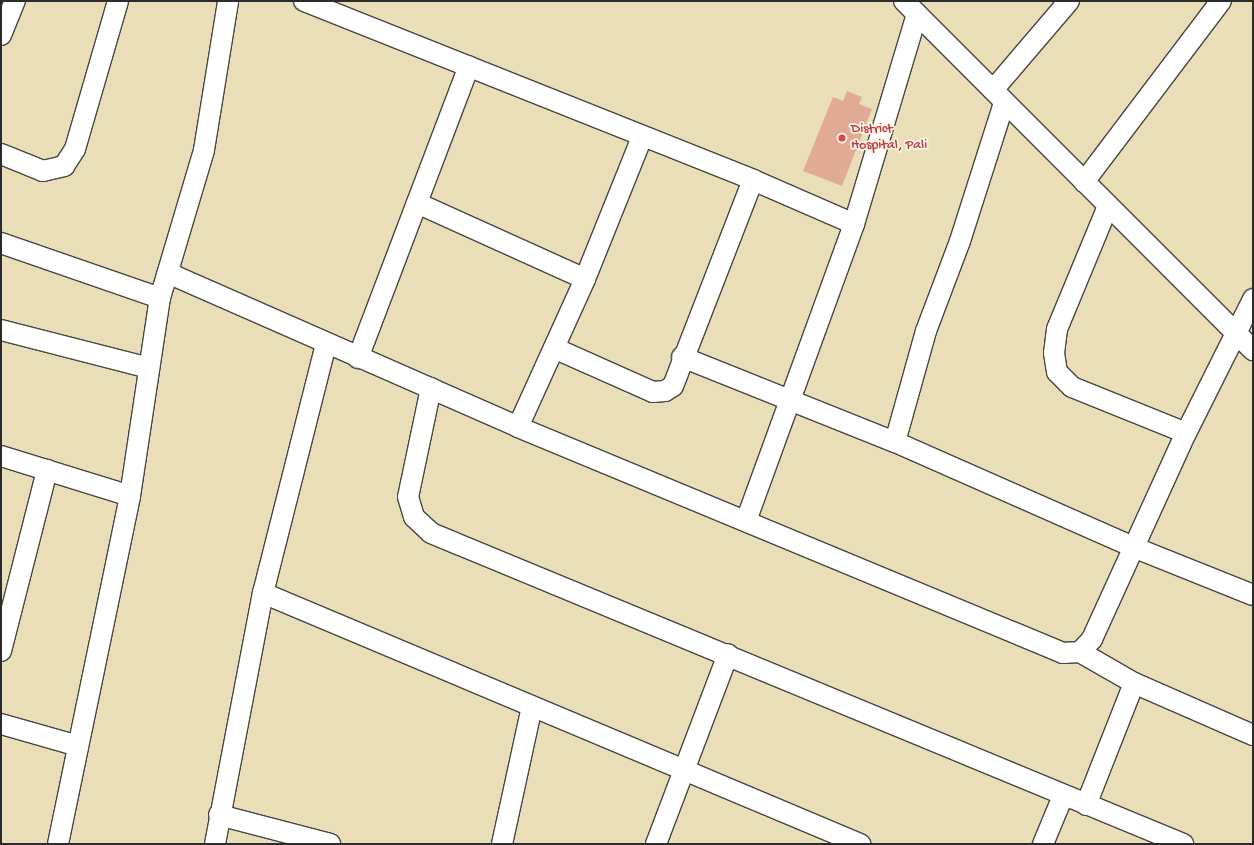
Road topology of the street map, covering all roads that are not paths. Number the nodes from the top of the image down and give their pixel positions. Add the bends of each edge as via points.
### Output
1 (15, 1) edge
2 (118, 1) edge
3 (228, 1) edge
4 (304, 1) edge
5 (1069, 1) edge
6 (1221, 1) edge
7 (911, 7) edge
8 (1, 35) edge
9 (469, 66) junction
10 (999, 96) junction
11 (642, 137) junction
12 (1, 154) edge
13 (753, 180) junction
14 (1084, 182) junction
15 (417, 202) junction
16 (1108, 206) junction
17 (854, 224) junction
18 (1, 242) edge
19 (168, 273) junction
20 (585, 279) junction
21 (160, 298) junction
22 (1253, 299) edge
23 (1, 330) edge
24 (1234, 333) junction
25 (326, 344) junction
26 (554, 348) junction
27 (1253, 350) edge
28 (682, 357) junction
29 (358, 358) junction
30 (149, 368) junction
31 (431, 388) junction
32 (790, 399) junction
33 (518, 427) junction
34 (1186, 433) junction
35 (895, 442) junction
36 (1, 456) edge
37 (47, 470) junction
38 (130, 496) junction
39 (746, 521) junction
40 (1133, 547) junction
41 (1252, 592) edge
42 (263, 593) junction
43 (1, 651) edge
44 (1080, 652) junction
45 (728, 654) junction
46 (1134, 683) junction
47 (532, 706) junction
48 (1, 724) edge
49 (1253, 735) edge
50 (78, 746) junction
51 (685, 770) junction
52 (1063, 796) junction
53 (1086, 805) junction
54 (219, 815) junction
55 (58, 844) edge
56 (215, 844) edge
57 (330, 844) edge
58 (502, 844) edge
59 (656, 844) edge
60 (860, 844) edge
61 (1043, 844) edge
62 (1183, 844) edge

1 - 8 street
2 - 12 street via 75,149 64,166 43,171
3 - 19 street via 204,150
4 - 9 street
5 - 10 street
6 - 14 street
7 - 10 street
7 - 17 street
9 - 11 street
9 - 15 street
10 - 14 street
10 - 35 street via 960,241 926,331
11 - 13 street
11 - 20 street
13 - 17 street
13 - 28 street
14 - 16 street
15 - 20 street
15 - 29 street
16 - 24 street
16 - 34 street via 1057,329 1054,353 1057,372 1072,387
17 - 32 street
18 - 21 street
19 - 21 street
19 - 25 street
20 - 26 street
21 - 30 street
22 - 24 street
23 - 30 street
24 - 27 street
24 - 34 street
25 - 29 street
25 - 42 street
26 - 28 street via 653,392 665,392 673,386
26 - 33 street
28 - 32 street
29 - 31 street
30 - 38 street
31 - 33 street
31 - 45 street via 408,497 414,517 431,532
32 - 35 street
32 - 39 street
33 - 39 street
34 - 40 street
35 - 40 street
36 - 37 street
37 - 38 street
37 - 43 street
38 - 50 street
39 - 44 street via 1043,647 1063,653
40 - 41 street
40 - 44 street via 1103,619 1092,639
42 - 47 street
42 - 54 street
44 - 46 street
45 - 51 street
45 - 52 street
46 - 49 street
46 - 53 street
47 - 51 street
47 - 58 street
48 - 50 street
50 - 55 street
51 - 59 street
51 - 60 street
52 - 53 street
52 - 61 street
53 - 62 street
54 - 56 street
54 - 57 street

